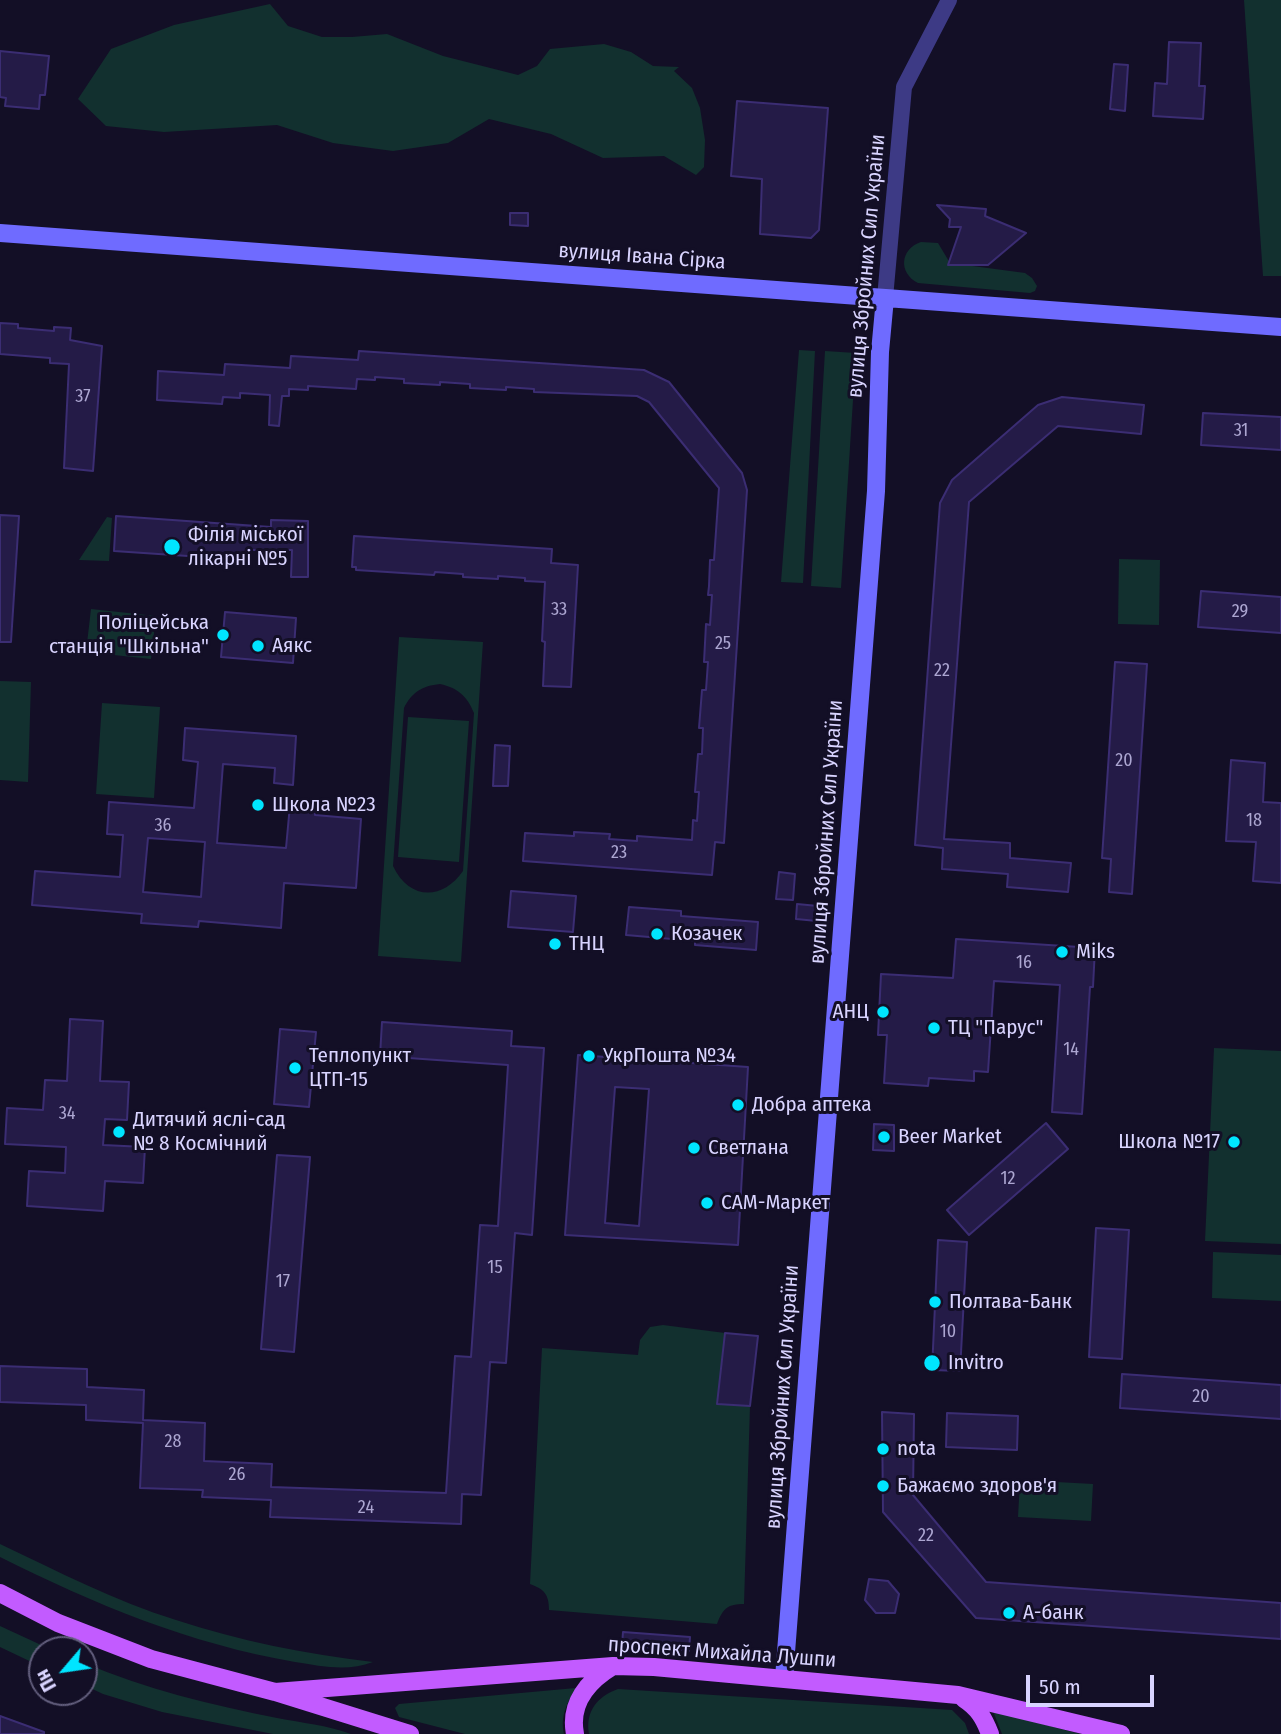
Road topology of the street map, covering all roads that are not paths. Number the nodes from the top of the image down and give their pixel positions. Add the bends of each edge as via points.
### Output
1 (949, 0) edge
2 (0, 233) edge
3 (885, 298) junction
4 (1281, 327) edge
5 (0, 1593) edge
6 (613, 1666) junction
7 (784, 1678) junction
8 (275, 1692) junction
9 (958, 1695) junction
10 (410, 1734) edge
11 (575, 1734) edge
12 (990, 1734) edge
13 (1121, 1734) edge

1 - 3 street, вулиця Збройних Сил України via 904,87
2 - 3 street, вулиця Івана Сірка
3 - 4 street, вулиця Івана Сірка
3 - 7 street, вулиця Збройних Сил України via 875,504
5 - 8 main road, проспект Михайла Лушпи via 58,1623 151,1659
6 - 7 main road, проспект Михайла Лушпи
6 - 8 main road, проспект Михайла Лушпи
6 - 11 main road via 583,1690 576,1707
7 - 9 main road, проспект Михайла Лушпи
8 - 10 main road, проспект Михайла Лушпи
9 - 12 main road via 974,1705
9 - 13 main road, проспект Михайла Лушпи

